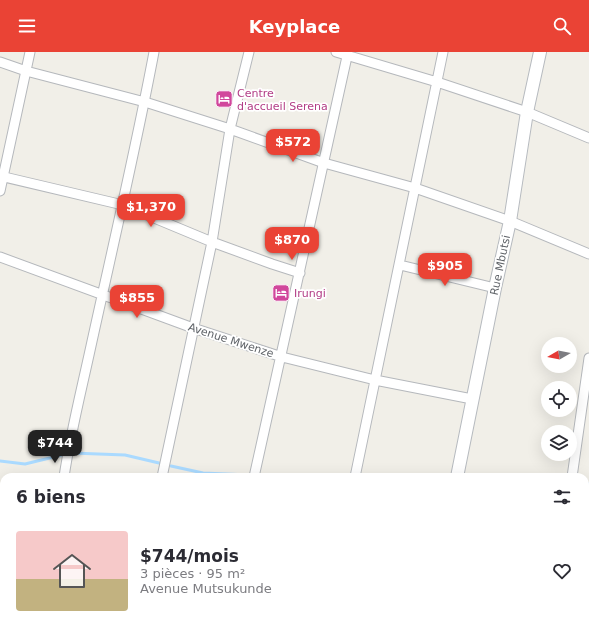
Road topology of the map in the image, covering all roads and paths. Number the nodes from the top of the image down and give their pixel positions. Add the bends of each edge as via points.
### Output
1 (30, 52) edge
2 (154, 52) edge
3 (249, 52) edge
4 (336, 52) edge
5 (443, 52) edge
6 (540, 52) edge
7 (348, 54) edge
8 (0, 62) edge
9 (26, 71) junction
10 (437, 82) junction
11 (144, 102) junction
12 (527, 112) junction
13 (230, 130) junction
14 (589, 138) edge
15 (324, 162) junction
16 (2, 177) edge
17 (415, 188) junction
18 (0, 191) edge
19 (123, 205) junction
20 (510, 221) junction
21 (212, 242) junction
22 (589, 254) edge
23 (0, 257) edge
24 (400, 265) junction
25 (300, 273) junction
26 (495, 288) junction
27 (102, 294) junction
28 (193, 328) junction
29 (282, 356) junction
30 (589, 358) edge
31 (375, 380) junction
32 (472, 399) junction
33 (65, 473) edge
34 (163, 473) edge
35 (255, 473) edge
36 (356, 473) edge
37 (458, 473) edge
38 (573, 473) edge

1 - 9 street
2 - 11 street
3 - 13 street
4 - 7 street
5 - 10 street
6 - 12 street, Rue Mbutsi
7 - 10 street
7 - 15 street
8 - 9 street
9 - 11 street
9 - 16 street
10 - 12 street
10 - 17 street
11 - 13 street
11 - 19 street
12 - 14 street
12 - 20 street, Rue Mbutsi
13 - 15 street
13 - 21 street
15 - 17 street
15 - 25 street
16 - 18 street
16 - 19 street
17 - 20 street
17 - 24 street
19 - 21 street
19 - 27 street
20 - 22 street
20 - 26 street, Rue Mbutsi
21 - 25 street
21 - 28 street
23 - 27 street, Avenue Mwenze
24 - 26 street
24 - 31 street
25 - 29 street
26 - 32 street, Rue Mbutsi
27 - 28 street, Avenue Mwenze
27 - 33 street
28 - 29 street, Avenue Mwenze
28 - 34 street
29 - 31 street, Avenue Mwenze
29 - 35 street
30 - 38 street
31 - 32 street, Avenue Mwenze
31 - 36 street
32 - 37 street, Rue Mbutsi

